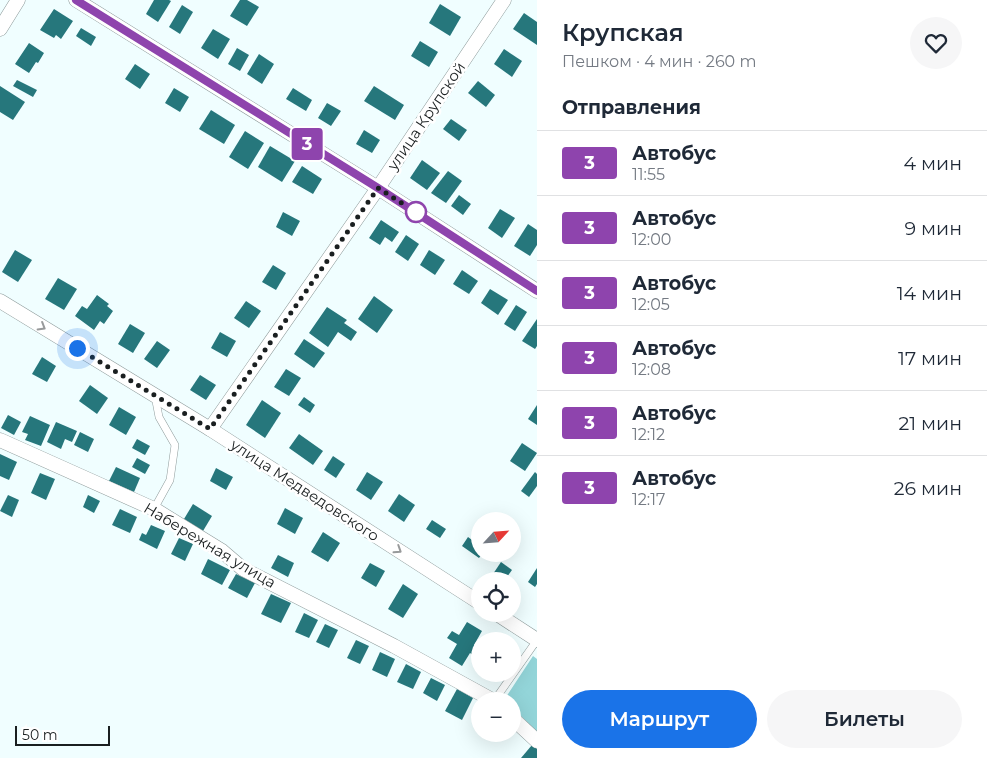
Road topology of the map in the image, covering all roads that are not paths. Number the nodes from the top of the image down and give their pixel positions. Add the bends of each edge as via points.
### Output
1 (18, 0) edge
2 (76, 0) edge
3 (504, 0) edge
4 (0, 29) edge
5 (378, 188) junction
6 (537, 291) edge
7 (0, 301) edge
8 (155, 396) junction
9 (210, 429) junction
10 (0, 440) edge
11 (154, 509) junction
12 (471, 597) edge
13 (509, 622) edge
14 (537, 640) edge
15 (478, 692) edge
16 (500, 692) edge
17 (521, 726) edge
18 (537, 740) edge

1 - 4 street
2 - 5 street
3 - 5 street, улица Крупской
5 - 6 street
5 - 9 street, улица Крупской
7 -> 8 street, улица Медведовского
8 - 9 street, улица Медведовского
8 - 11 lane via 159,417 175,445 170,480
9 -> 12 street, улица Медведовского
10 - 11 street, Набережная улица
11 - 15 street, Набережная улица via 222,551 243,569
13 - 14 street
14 - 16 lane
17 - 18 street

